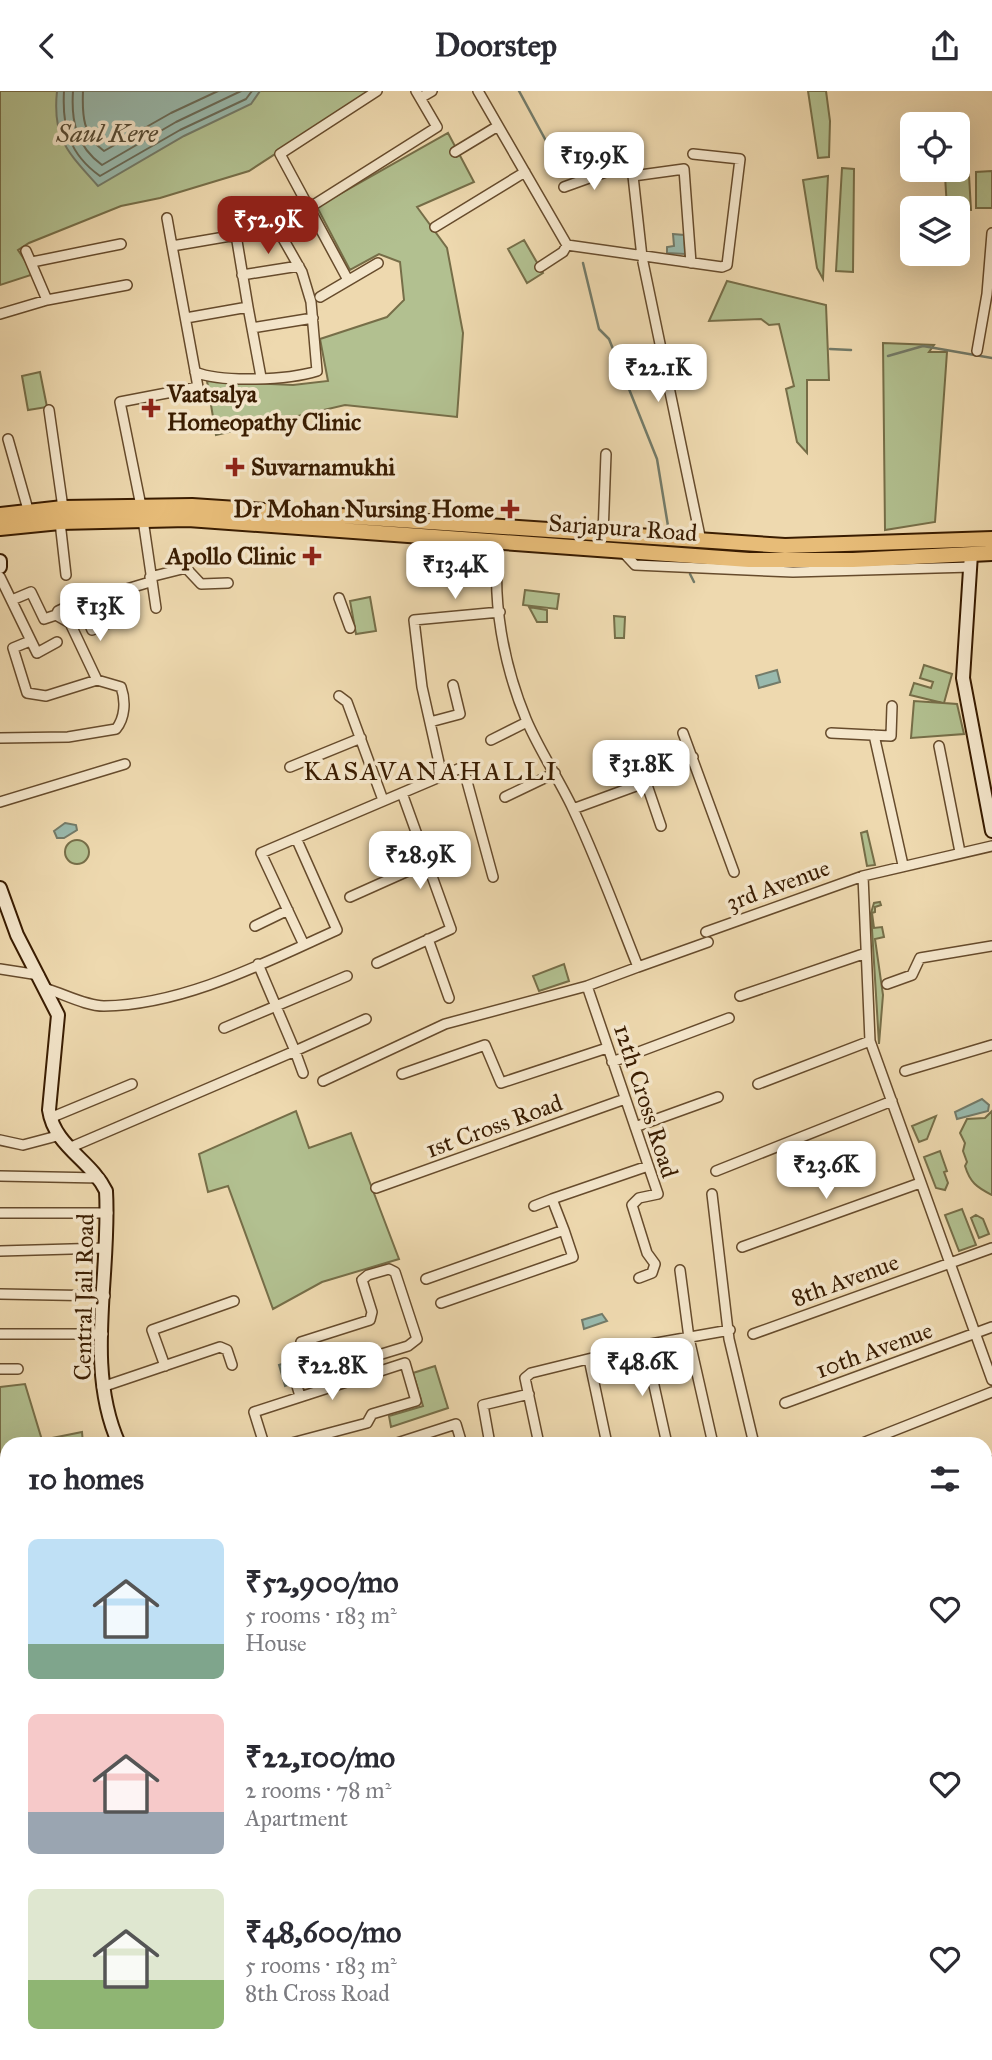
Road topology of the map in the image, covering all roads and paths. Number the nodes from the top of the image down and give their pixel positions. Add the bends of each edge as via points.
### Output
1 (377, 91) edge
2 (432, 91) edge
3 (478, 91) edge
4 (418, 95) edge
5 (498, 126) junction
6 (456, 152) dead end
7 (693, 153) dead end
8 (524, 172) junction
9 (633, 176) junction
10 (564, 187) dead end
11 (308, 206) junction
12 (167, 218) dead end
13 (435, 227) dead end
14 (277, 228) junction
15 (992, 233) edge
16 (236, 235) junction
17 (121, 244) dead end
18 (566, 245) junction
19 (173, 246) junction
20 (26, 251) dead end
21 (643, 259) junction
22 (32, 262) junction
23 (378, 263) dead end
24 (691, 263) junction
25 (299, 267) junction
26 (540, 267) dead end
27 (242, 275) junction
28 (348, 280) junction
29 (127, 285) dead end
30 (989, 295) edge
31 (320, 297) dead end
32 (47, 300) junction
33 (248, 307) junction
34 (0, 314) edge
35 (186, 318) junction
36 (313, 318) junction
37 (252, 328) junction
38 (977, 351) dead end
39 (195, 372) junction
40 (261, 377) junction
41 (49, 410) dead end
42 (9, 439) dead end
43 (606, 454) dead end
44 (142, 512) junction
45 (29, 513) junction
46 (0, 515) edge
47 (62, 515) junction
48 (349, 526) junction
49 (0, 528) edge
50 (603, 535) junction
51 (992, 539) edge
52 (701, 541) junction
53 (499, 543) junction
54 (859, 552) junction
55 (992, 553) edge
56 (0, 561) edge
57 (971, 561) junction
58 (749, 566) junction
59 (0, 567) edge
60 (66, 575) dead end
61 (0, 577) edge
62 (150, 580) junction
63 (228, 583) dead end
64 (110, 594) dead end
65 (339, 598) dead end
66 (83, 599) dead end
67 (12, 600) junction
68 (156, 608) dead end
69 (499, 612) junction
70 (56, 615) junction
71 (121, 618) dead end
72 (70, 623) junction
73 (351, 628) dead end
74 (30, 641) junction
75 (57, 642) dead end
76 (97, 680) junction
77 (453, 685) dead end
78 (339, 696) dead end
79 (892, 706) dead end
80 (430, 722) junction
81 (527, 722) junction
82 (683, 733) dead end
83 (831, 733) dead end
84 (874, 736) junction
85 (0, 738) edge
86 (361, 738) junction
87 (491, 740) dead end
88 (939, 745) dead end
89 (634, 747) dead end
90 (693, 757) junction
91 (125, 764) dead end
92 (290, 767) dead end
93 (555, 773) junction
94 (442, 776) junction
95 (644, 783) junction
96 (402, 793) junction
97 (505, 797) dead end
98 (383, 800) junction
99 (0, 802) edge
100 (573, 809) junction
101 (661, 826) dead end
102 (992, 831) edge
103 (296, 838) junction
104 (992, 846) edge
105 (960, 852) junction
106 (426, 863) junction
107 (903, 865) junction
108 (734, 871) dead end
109 (863, 876) junction
110 (493, 877) dead end
111 (0, 888) edge
112 (350, 897) dead end
113 (288, 910) junction
114 (255, 926) dead end
115 (428, 939) junction
116 (304, 945) junction
117 (992, 946) edge
118 (866, 953) junction
119 (377, 963) dead end
120 (258, 964) junction
121 (638, 967) junction
122 (0, 969) edge
123 (39, 975) junction
124 (347, 976) dead end
125 (887, 984) dead end
126 (587, 986) junction
127 (47, 989) junction
128 (740, 996) dead end
129 (449, 998) dead end
130 (275, 1006) junction
131 (729, 1018) dead end
132 (366, 1019) dead end
133 (224, 1028) dead end
134 (870, 1041) junction
135 (992, 1045) edge
136 (607, 1048) junction
137 (295, 1051) junction
138 (612, 1062) junction
139 (905, 1072) dead end
140 (303, 1073) dead end
141 (402, 1074) dead end
142 (323, 1081) dead end
143 (132, 1084) dead end
144 (758, 1084) dead end
145 (718, 1097) dead end
146 (625, 1099) junction
147 (892, 1101) junction
148 (50, 1118) junction
149 (635, 1127) junction
150 (57, 1136) junction
151 (0, 1140) edge
152 (69, 1148) junction
153 (648, 1166) junction
154 (716, 1171) dead end
155 (0, 1177) edge
156 (100, 1178) junction
157 (920, 1183) junction
158 (376, 1188) dead end
159 (712, 1194) dead end
160 (552, 1199) junction
161 (534, 1206) dead end
162 (0, 1213) edge
163 (108, 1213) junction
164 (564, 1230) junction
165 (742, 1247) dead end
166 (106, 1248) junction
167 (992, 1248) edge
168 (0, 1251) edge
169 (950, 1262) junction
170 (680, 1270) dead end
171 (642, 1276) dead end
172 (426, 1279) dead end
173 (0, 1294) edge
174 (105, 1296) junction
175 (234, 1300) dead end
176 (441, 1303) dead end
177 (992, 1327) edge
178 (730, 1330) junction
179 (753, 1333) dead end
180 (0, 1334) edge
181 (103, 1334) junction
182 (975, 1334) junction
183 (689, 1338) junction
184 (645, 1345) junction
185 (589, 1359) junction
186 (232, 1365) dead end
187 (165, 1366) junction
188 (0, 1369) edge
189 (18, 1369) dead end
190 (313, 1375) junction
191 (992, 1380) edge
192 (102, 1387) junction
193 (992, 1392) edge
194 (529, 1394) junction
195 (300, 1396) junction
196 (785, 1403) dead end
197 (116, 1437) edge
198 (262, 1437) edge
199 (314, 1437) edge
200 (416, 1437) edge
201 (460, 1437) edge
202 (489, 1437) edge
203 (538, 1437) edge
204 (606, 1437) edge
205 (665, 1437) edge
206 (711, 1437) edge
207 (752, 1437) edge
208 (878, 1437) edge

1 - 11 street via 280,154
2 - 4 street
3 - 5 street
4 - 11 street via 437,127
5 - 6 street
5 - 8 street
7 - 24 street via 739,157 740,163 727,265
8 - 13 street
8 - 18 street
9 - 10 street via 625,165
9 - 21 street
9 - 24 street via 685,169
11 - 14 street
11 - 28 street
12 - 19 street
14 - 16 street
14 - 25 street
15 - 30 street
16 - 19 street
16 - 27 street
17 - 22 street
18 - 21 street
18 - 26 street via 564,252
19 - 35 street
20 - 22 street
21 - 24 street
21 - 52 street
22 - 32 street
23 - 28 street
25 - 27 street
25 - 36 street
27 - 33 street
28 - 31 street
29 - 32 street
30 - 38 street
32 - 34 street
33 - 35 street
33 - 37 street
35 - 39 street
36 - 37 street
36 - 40 street via 317,371
37 - 40 street
39 - 40 street via 211,378
39 - 44 street via 198,387 120,403
41 - 47 street
42 - 45 street
43 - 50 street
44 - 47 main road, Sarjapura Road
44 - 48 main road, Sarjapura Road
44 - 62 street
45 - 46 main road, Sarjapura Road
45 - 47 main road, Sarjapura Road
47 - 49 main road, Sarjapura Road
47 - 60 street
48 - 50 main road, Sarjapura Road
48 - 53 main road, Sarjapura Road
50 - 52 main road, Sarjapura Road
51 - 54 main road, Sarjapura Road
52 - 54 main road, Sarjapura Road
53 - 58 main road, Sarjapura Road
53 - 69 street
54 - 57 main road, Sarjapura Road
54 - 58 main road, Sarjapura Road
55 - 57 main road, Sarjapura Road
56 - 59 main road
57 - 58 street
57 - 102 main road via 963,678
61 - 67 street
62 - 63 street via 186,568 201,584
62 - 64 street
62 - 68 street
65 - 73 street
66 - 70 street
67 - 70 street via 31,592 44,619
67 - 74 street
69 - 80 street via 414,620
69 - 81 street
70 - 72 street
71 - 72 street via 92,630 86,616
72 - 76 street
74 - 75 street via 37,653
74 - 76 street via 13,648 27,693 46,696
76 - 85 street via 121,687 123,721 116,729 68,737
77 - 80 street via 460,714
78 - 86 street via 347,702
79 - 84 street via 891,737
80 - 94 street
81 - 87 street
81 - 93 street
82 - 90 street
83 - 84 street
84 - 107 street
86 - 92 street
86 - 98 street
88 - 105 street
89 - 95 street
90 - 95 street
90 - 108 street
91 - 99 street
93 - 97 street
93 - 100 street
94 - 96 street
94 - 110 street via 463,768
95 - 100 street
95 - 101 street
96 - 98 street
96 - 106 street
98 - 103 street
100 - 121 street
103 - 113 street via 261,853
103 - 116 street via 337,930
104 - 105 street, 3rd Avenue
105 - 107 street, 3rd Avenue
106 - 112 street
106 - 115 street via 451,929
107 - 109 street, 3rd Avenue
109 - 118 street
109 - 121 street, 3rd Avenue
111 - 123 main road, Central Jail Road via 17,935
113 - 114 street
113 - 116 street
115 - 119 street
115 - 129 street
116 - 120 street
117 - 125 street via 920,958 910,977
118 - 128 street
118 - 134 street
120 - 127 street via 155,999 102,1006
120 - 130 street
121 - 126 street, 3rd Avenue
122 - 123 street
123 - 127 main road, Central Jail Road
124 - 130 street
126 - 136 street, 12th Cross Road
126 - 142 street, 3rd Avenue via 445,1024
127 - 148 main road, Central Jail Road via 58,1015
130 - 133 street
130 - 137 street
131 - 138 street
132 - 137 street
134 - 144 street
134 - 147 street
135 - 139 street
136 - 138 street, 12th Cross Road
136 - 141 street via 501,1083 485,1045
137 - 140 street
137 - 152 street
138 - 146 street, 12th Cross Road
143 - 148 street
145 - 149 street
146 - 149 street, 12th Cross Road
146 - 158 street, 1st Cross Road
147 - 154 street
147 - 157 street
148 - 150 main road, Central Jail Road
149 - 153 street, 12th Cross Road
150 - 151 street via 23,1145
150 - 152 main road, Central Jail Road
152 - 156 main road, Central Jail Road
153 - 160 street
153 - 171 street, 12th Cross Road via 658,1193 639,1198 632,1206 647,1253
155 - 156 street
156 - 163 main road, Central Jail Road
157 - 165 street
157 - 169 street
159 - 178 street
160 - 161 street
160 - 164 street
162 - 163 street
163 - 166 main road, Central Jail Road
164 - 172 street
164 - 176 street via 573,1257
166 - 168 street
166 - 174 main road, Central Jail Road
167 - 169 street, 8th Avenue
169 - 179 street, 8th Avenue
169 - 182 street
170 - 183 street
173 - 174 street
174 - 181 main road, Central Jail Road
175 - 187 street via 152,1330
177 - 182 street, 10th Avenue
178 - 183 street
178 - 207 street
180 - 181 street
181 - 192 main road, Central Jail Road
182 - 191 street
182 - 196 street, 10th Avenue
183 - 184 street
183 - 206 street
184 - 185 street
184 - 205 street
185 - 194 street via 531,1373 525,1378
185 - 204 street
186 - 187 street via 227,1350 220,1347
187 - 192 street
188 - 189 street
190 - 190 street via 300,1342 370,1320 372,1312 362,1280 389,1269 395,1272 417,1339 408,1346
190 - 195 street via 297,1386
192 - 197 main road, Central Jail Road
193 - 208 street
194 - 202 street via 484,1405
194 - 203 street
195 - 198 street via 254,1412
195 - 199 street via 405,1363 416,1401 372,1414 367,1423
200 - 201 street via 456,1424

